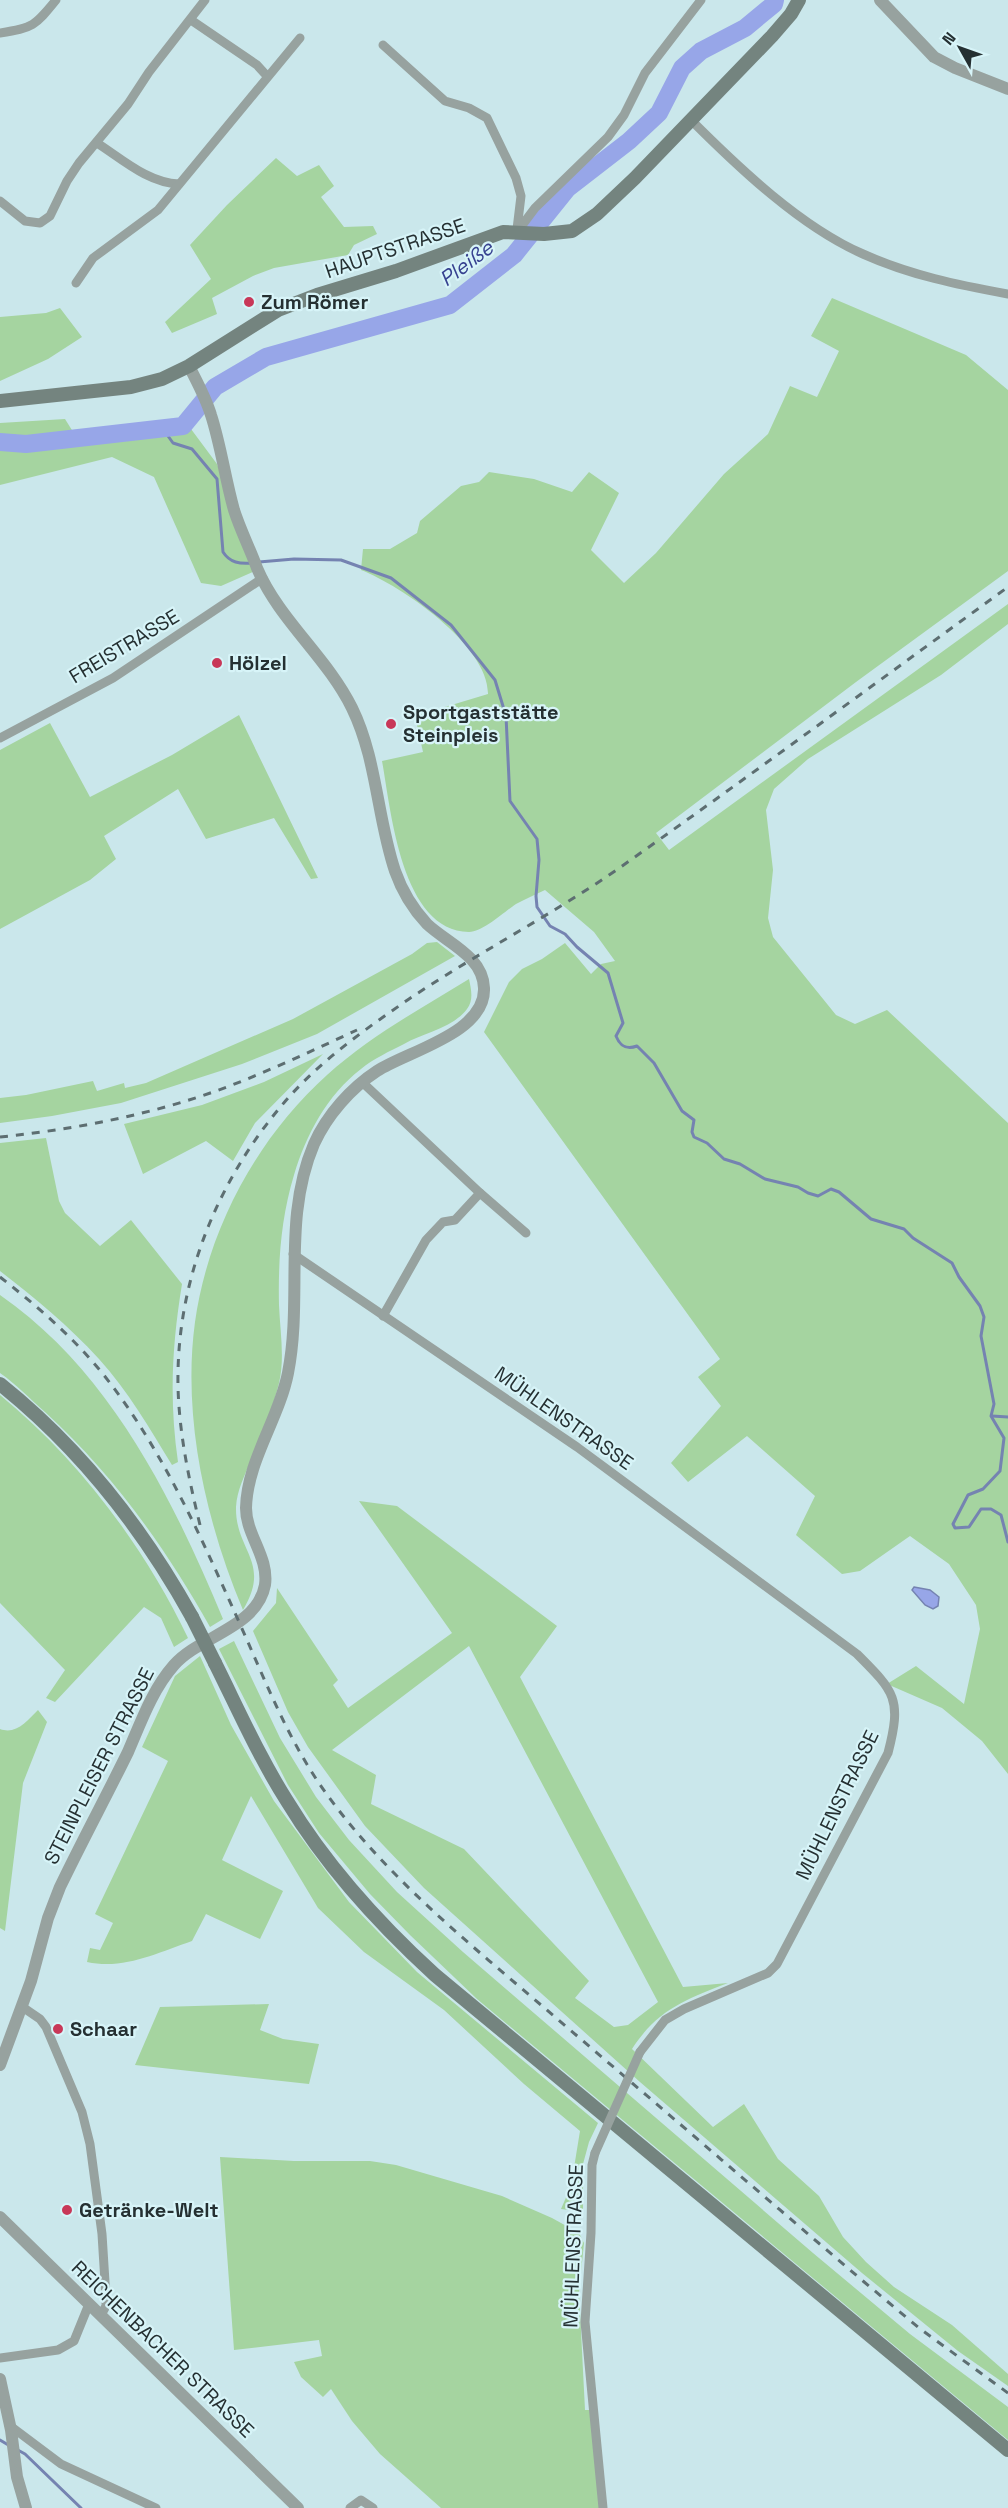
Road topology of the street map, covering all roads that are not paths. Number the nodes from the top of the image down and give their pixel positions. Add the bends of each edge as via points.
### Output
1 (56, 0) edge
2 (205, 0) edge
3 (701, 0) edge
4 (799, 0) edge
5 (880, 0) edge
6 (191, 20) junction
7 (0, 33) edge
8 (300, 38) dead end
9 (383, 45) dead end
10 (267, 76) junction
11 (1008, 89) edge
12 (691, 120) junction
13 (97, 143) junction
14 (179, 184) junction
15 (0, 201) edge
16 (520, 232) junction
17 (76, 282) dead end
18 (1008, 294) edge
19 (189, 366) junction
20 (0, 401) edge
21 (261, 575) junction
22 (0, 738) edge
23 (362, 1082) junction
24 (480, 1192) junction
25 (526, 1233) dead end
26 (293, 1254) junction
27 (383, 1316) junction
28 (0, 1383) edge
29 (21, 2006) junction
30 (0, 2065) edge
31 (0, 2217) edge
32 (89, 2304) junction
33 (101, 2315) junction
34 (0, 2358) edge
35 (0, 2379) edge
36 (10, 2427) junction
37 (1008, 2450) edge
38 (26, 2508) edge
39 (156, 2508) edge
40 (298, 2508) edge
41 (350, 2508) edge
42 (374, 2508) edge
43 (603, 2508) edge

1 - 7 street via 38,22 26,29
2 - 6 street
3 - 16 street via 645,73 608,137 535,208
4 - 12 main road, HAUPTSTRASSE via 778,29
5 - 11 street via 934,57
6 - 10 street
6 - 13 street
8 - 10 street
9 - 16 street via 445,101 487,118 516,178 521,196
10 - 14 street
12 - 16 main road, HAUPTSTRASSE via 597,214 572,231
12 - 18 street via 749,176 844,245 937,281
13 - 14 street via 141,172 167,184
13 - 15 street via 67,181 50,216 39,223 25,221
14 - 17 street via 158,210 93,258
16 - 19 main road, HAUPTSTRASSE via 503,232 279,310
19 - 20 main road, HAUPTSTRASSE via 162,379 131,387
19 - 21 street via 211,415 235,512
21 - 22 street, FREISTRASSE via 113,678
21 - 23 street, STEINPLEISER STRASSE via 350,704 360,726 384,831 404,892 425,922 464,951 479,970 485,992 468,1024 394,1061
23 - 24 street
23 - 26 street, STEINPLEISER STRASSE via 341,1102 314,1143 299,1198
24 - 25 street
24 - 27 street via 455,1220 443,1222 426,1240
26 - 27 street, MÜHLENSTRASSE
26 - 29 street, STEINPLEISER STRASSE via 292,1345 287,1376 278,1410 248,1484 248,1524 264,1568 265,1585 254,1607 242,1619 186,1652 156,1690 60,1887
27 - 43 street, MÜHLENSTRASSE, bridge via 577,1447 857,1654 886,1684 894,1704 895,1724 888,1753 777,1964 768,1973 684,2008 666,2020 640,2052 595,2153 585,2322
28 - 37 main road, bridge via 48,1425 107,1489 140,1532 192,1617 297,1818 334,1869 397,1940
29 - 30 street, STEINPLEISER STRASSE
29 - 33 street via 46,2027 82,2112 102,2234 106,2306
31 - 32 street, REICHENBACHER STRASSE
32 - 33 street, REICHENBACHER STRASSE
32 - 34 street via 74,2341 58,2350
33 - 40 street, REICHENBACHER STRASSE
35 - 36 street
36 - 38 street
36 - 39 street via 61,2464
41 - 42 street via 361,2500

